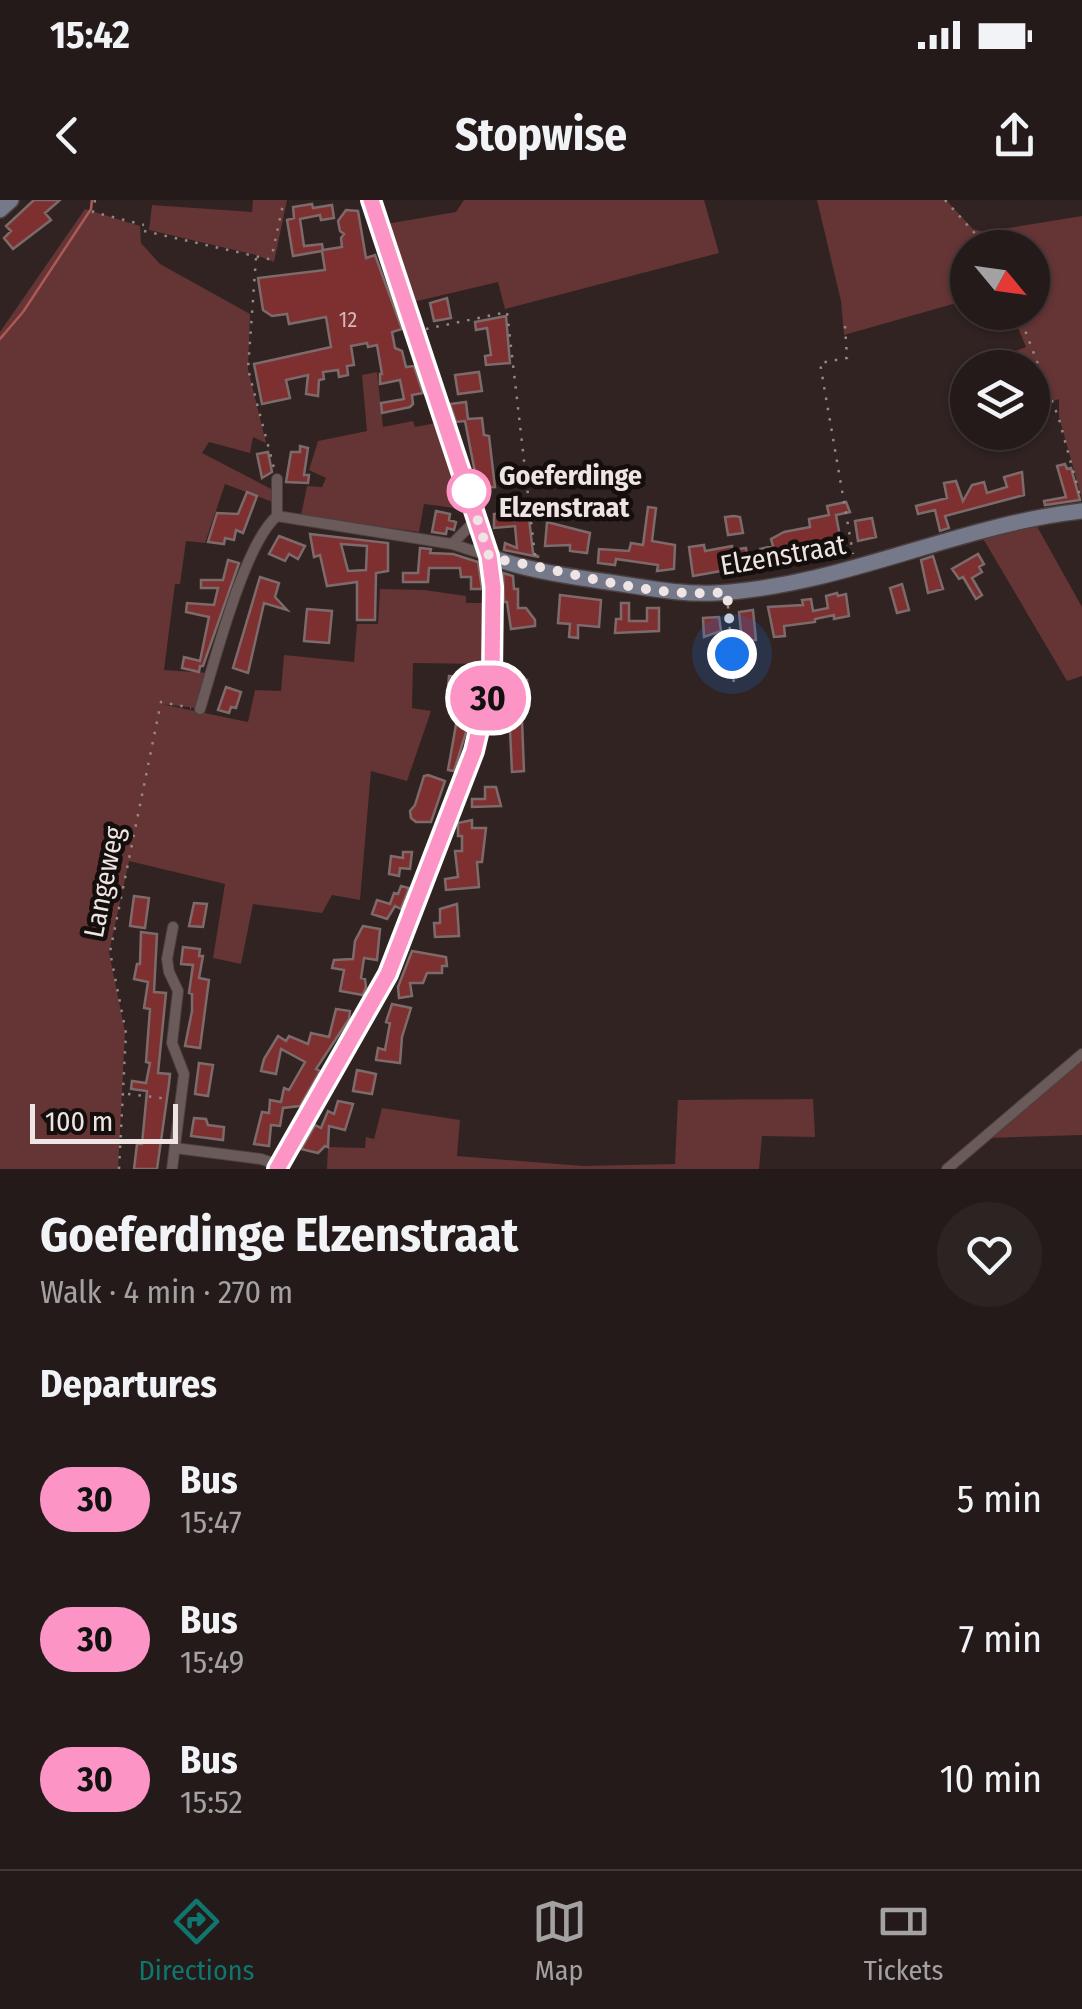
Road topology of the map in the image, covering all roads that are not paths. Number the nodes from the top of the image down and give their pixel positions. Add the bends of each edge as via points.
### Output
1 (11, 200) edge
2 (370, 200) edge
3 (0, 210) edge
4 (276, 479) road end
5 (1082, 511) edge
6 (278, 516) junction
7 (478, 518) junction
8 (452, 544) junction
9 (489, 556) junction
10 (200, 710) road end
11 (173, 927) dead end
12 (1082, 1054) edge
13 (175, 1148) junction
14 (278, 1167) edge
15 (172, 1169) edge
16 (947, 1169) edge

1 - 3 street
2 - 7 street
4 - 6 street
5 - 9 street, Elzenstraat via 727,592 679,592
6 - 8 street
6 - 10 street via 247,561
7 - 8 street
7 - 9 street
8 - 9 street
9 - 14 street via 492,675 474,751 388,974
11 - 13 street via 167,959 178,990 172,1043 184,1067
12 - 16 street
13 - 14 street via 261,1158
13 - 15 street

